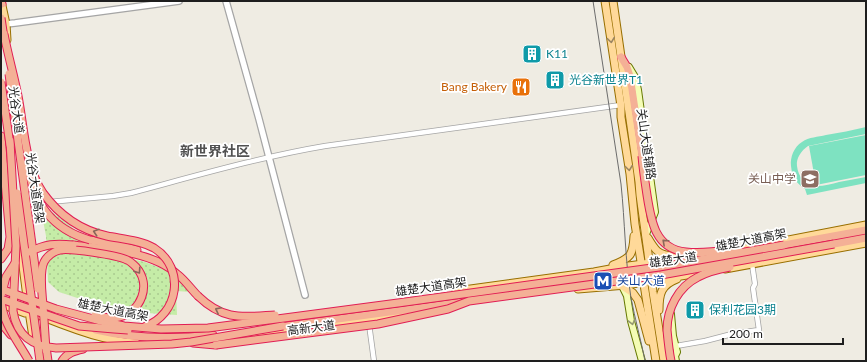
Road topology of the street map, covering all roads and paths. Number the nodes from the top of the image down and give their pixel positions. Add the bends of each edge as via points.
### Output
1 (179, 1) edge
2 (226, 1) edge
3 (605, 1) edge
4 (613, 1) edge
5 (1, 2) edge
6 (3, 21) edge
7 (4, 34) junction
8 (621, 58) junction
9 (1, 82) edge
10 (621, 104) junction
11 (1, 105) edge
12 (1, 136) edge
13 (10, 141) junction
14 (268, 158) junction
15 (30, 204) junction
16 (635, 224) junction
17 (866, 225) edge
18 (866, 230) edge
19 (646, 234) junction
20 (866, 238) edge
21 (866, 243) edge
22 (784, 244) junction
23 (834, 244) junction
24 (683, 257) junction
25 (1, 259) edge
26 (650, 263) junction
27 (642, 264) junction
28 (752, 264) junction
29 (621, 267) joint
30 (594, 272) junction
31 (176, 273) junction
32 (703, 273) junction
33 (687, 276) junction
34 (652, 281) junction
35 (644, 282) junction
36 (623, 285) junction
37 (1, 287) edge
38 (305, 295) dead end
39 (1, 296) edge
40 (27, 296) junction
41 (1, 299) edge
42 (469, 301) junction
43 (44, 302) junction
44 (1, 304) edge
45 (353, 309) junction
46 (29, 311) junction
47 (46, 318) junction
48 (368, 320) junction
49 (1, 323) edge
50 (79, 326) junction
51 (283, 326) junction
52 (660, 336) junction
53 (673, 336) junction
54 (17, 342) junction
55 (181, 342) junction
56 (676, 346) junction
57 (91, 348) junction
58 (46, 350) junction
59 (664, 359) edge
60 (674, 359) edge
61 (655, 360) edge
62 (29, 361) edge
63 (38, 361) edge
64 (48, 361) edge
65 (51, 361) edge
66 (62, 361) edge
67 (374, 361) edge
68 (642, 361) edge

1 - 6 street via 15,23
2 - 14 street
3 -> 10 main road
4 - 8 main road
5 - 6 main road, 光谷大道
6 - 7 highway, 光谷大道高架, bridge
6 - 15 main road, 光谷大道
7 - 31 highway, bridge via 27,167 41,206 58,225 76,236 147,254
50 -> 7 highway, bridge via 134,330 156,322 166,312 173,299 172,271 160,253 148,245 98,234 78,226 61,213 43,192 25,144
7 - 58 highway, 光谷大道高架, bridge
8 - 19 main road
8 - 19 main road, 关山大道辅路 via 635,77 639,96 655,212
22 -> 8 highway, bridge via 702,253 672,248 659,237 651,216 630,76
9 - 13 highway, 光谷大道高架, bridge
10 - 14 street via 325,146
10 -> 16 main road
11 - 40 main road, 光谷大道
12 - 25 highway via 10,237 8,249
13 - 57 highway, bridge via 16,246 14,318 26,338 41,346
13 - 63 highway, 光谷大道高架, bridge
14 - 15 street via 119,195
14 - 38 street
15 - 43 main road, 光谷大道
16 - 27 main road
16 - 30 main road via 631,254 624,261
17 - 24 main road, 雄楚大道 via 730,251
18 - 22 highway, 雄楚大道高架
19 - 24 main road via 659,253
19 - 26 main road
20 - 23 highway, 雄楚大道高架
21 - 28 main road, 雄楚大道
22 - 45 highway, 雄楚大道高架, bridge via 659,267
23 - 42 highway, 雄楚大道高架, bridge via 661,275
23 - 60 highway, bridge via 726,268 705,274 690,282 678,294 669,314 667,330
24 - 26 main road, 雄楚大道
26 - 27 main road, 雄楚大道
26 - 34 main road
27 - 29 main road, 雄楚大道
27 - 35 main road
28 - 32 main road, 雄楚大道
28 - 56 street via 759,330
29 - 30 main road, 高新大道
30 - 43 main road, 高新大道 via 193,327 124,323
31 - 39 highway, bridge via 165,265 134,254 68,245 45,245 14,264 6,277
45 -> 31 highway, bridge via 236,316 209,306
32 - 33 main road, 雄楚大道
32 - 53 main road via 688,280 674,296 671,313
33 - 34 main road, 雄楚大道
33 - 52 main road via 670,282 661,292
34 - 35 main road, 雄楚大道
34 - 52 main road
35 - 36 main road, 雄楚大道
35 - 61 main road
36 - 48 main road, 高新大道 via 491,300
36 - 61 main road via 638,300
36 -> 68 main road
37 - 40 main road, 高新大道
37 - 45 highway, 雄楚大道高架, bridge via 56,309 101,321 161,329 208,328
58 -> 37 highway, bridge via 43,305 43,297 42,290 42,270 48,256 61,250 70,250 119,257 137,268 144,284 142,298 133,310 117,317 102,317 83,312 46,301 38,298 16,292
40 - 43 main road, 高新大道
40 - 46 main road, 光谷大道
41 - 50 highway, 雄楚大道高架, bridge
41 - 54 highway, bridge via 6,321
42 - 51 highway, 雄楚大道高架, bridge
42 - 55 highway, bridge via 448,309 378,324 216,345
43 - 47 main road, 光谷大道
44 - 46 main road, 高新大道 via 26,313
46 - 47 main road, 高新大道
46 - 63 main road, 光谷大道
47 - 55 main road, 高新大道 via 116,341
47 - 65 main road, 光谷大道
48 - 55 main road, 高新大道 via 310,329
48 - 67 street
49 - 54 highway, bridge
50 - 51 highway, 雄楚大道高架, bridge via 121,335 180,338
51 - 57 highway, bridge via 191,342
52 - 53 main road
52 - 59 main road
53 - 56 main road
54 - 62 highway, bridge
56 - 60 main road
57 - 66 highway, bridge via 73,351
58 - 64 highway, 光谷大道高架, bridge
59 - 60 main road

